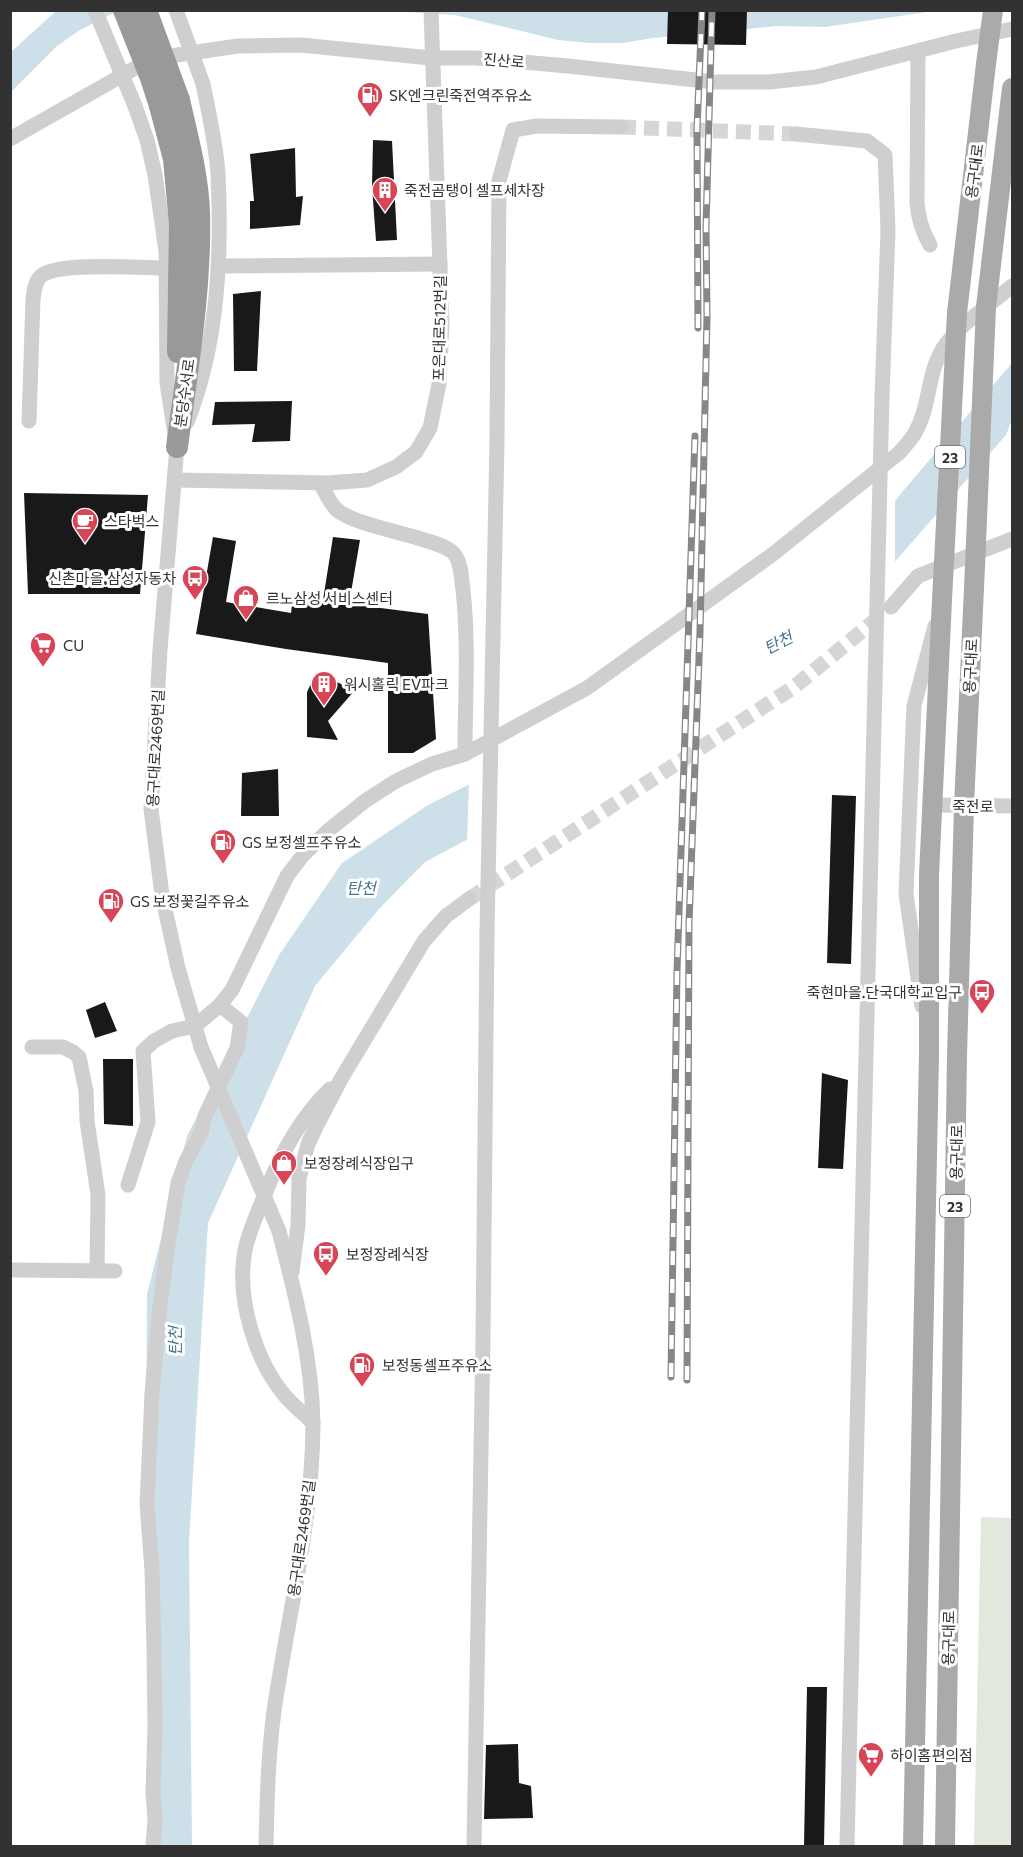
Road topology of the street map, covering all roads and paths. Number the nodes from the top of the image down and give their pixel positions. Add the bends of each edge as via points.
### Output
1 (95, 10) edge
2 (124, 10) edge
3 (146, 10) edge
4 (177, 10) edge
5 (991, 10) edge
6 (431, 16) edge
7 (1012, 29) edge
8 (918, 51) junction
9 (431, 58) junction
10 (1012, 88) edge
11 (170, 103) junction
12 (621, 127) tunnel mouth
13 (796, 134) tunnel mouth
14 (10, 139) edge
15 (930, 244) dead end
16 (440, 264) junction
17 (218, 266) junction
18 (166, 268) junction
19 (1012, 286) edge
20 (29, 421) dead end
21 (177, 447) junction
22 (175, 480) junction
23 (320, 483) junction
24 (1012, 538) edge
25 (942, 600) junction
26 (891, 607) tunnel mouth
27 (465, 754) junction
28 (933, 806) junction
29 (964, 806) junction
30 (1012, 806) edge
31 (469, 898) tunnel mouth
32 (220, 1005) junction
33 (195, 1026) junction
34 (32, 1047) dead end
35 (929, 1055) junction
36 (341, 1079) junction
37 (128, 1185) dead end
38 (11, 1270) edge
39 (97, 1271) junction
40 (115, 1271) dead end
41 (291, 1278) junction
42 (313, 1423) junction
43 (153, 1846) edge
44 (266, 1846) edge
45 (474, 1846) edge
46 (847, 1846) edge
47 (913, 1846) edge
48 (945, 1846) edge

1 - 18 street, bridge via 147,140
2 - 11 highway, 분당수서로, bridge via 151,78
3 - 11 highway, 분당수서로, bridge
4 - 17 street, bridge via 203,84 212,129 218,173
5 - 25 main road, 용구대로 / 23, bridge via 957,313
6 - 9 street, 포은대로512번길
7 - 8 street, 진산로
8 - 9 street, 진산로 via 816,76 769,82 714,82 476,58
8 - 15 street via 916,202
9 - 14 street, 진산로 via 301,45 238,46 177,55 137,68
9 - 16 street, 포은대로512번길
10 - 29 main road, 용구대로 / 23, bridge via 986,307
11 - 21 highway, 분당수서로 via 180,224
12 - 45 street, bridge via 537,126 513,130 499,181
13 - 46 street, bridge via 867,141 885,155 888,230
16 - 17 street
16 - 23 street, 포은대로512번길 via 439,384 429,428 416,452 396,467 367,480
17 - 21 street via 218,290 199,392
18 - 20 street via 68,267 40,277 33,299
18 - 21 street via 167,383
19 - 27 street via 946,344 916,432 899,453 773,554 587,688
21 - 22 street, 용구대로2469번길
22 - 23 street, 포은대로512번길
22 - 33 street, 용구대로2469번길 via 151,809 162,895
23 - 27 street via 335,509 356,520 448,548 455,554 465,611
24 - 26 street via 918,576
25 - 28 main road, 용구대로 / 23
25 - 35 street via 914,706 906,894
27 - 32 street via 396,781 365,801 303,855 287,876 232,990
28 - 29 street, 죽전로
28 - 35 main road, 용구대로 / 23
29 - 30 street, 죽전로
29 - 48 main road, 용구대로 / 23
31 - 36 street via 424,941
32 - 33 street
32 - 43 street via 241,1022 237,1048 178,1183 152,1394 147,1504 154,1648
33 - 37 street via 172,1031 143,1051 148,1122
33 - 41 street, 용구대로2469번길, bridge via 279,1231
34 - 39 street via 63,1047 79,1058 98,1195
35 - 47 main road, 용구대로 / 23
36 - 41 street via 303,1161
36 - 42 street via 319,1100 290,1139 272,1174 243,1263 248,1313 257,1348 278,1387
38 - 39 street
39 - 40 street
41 - 42 street, 용구대로2469번길 via 306,1353
42 - 44 street, 용구대로2469번길 via 307,1508 270,1746

